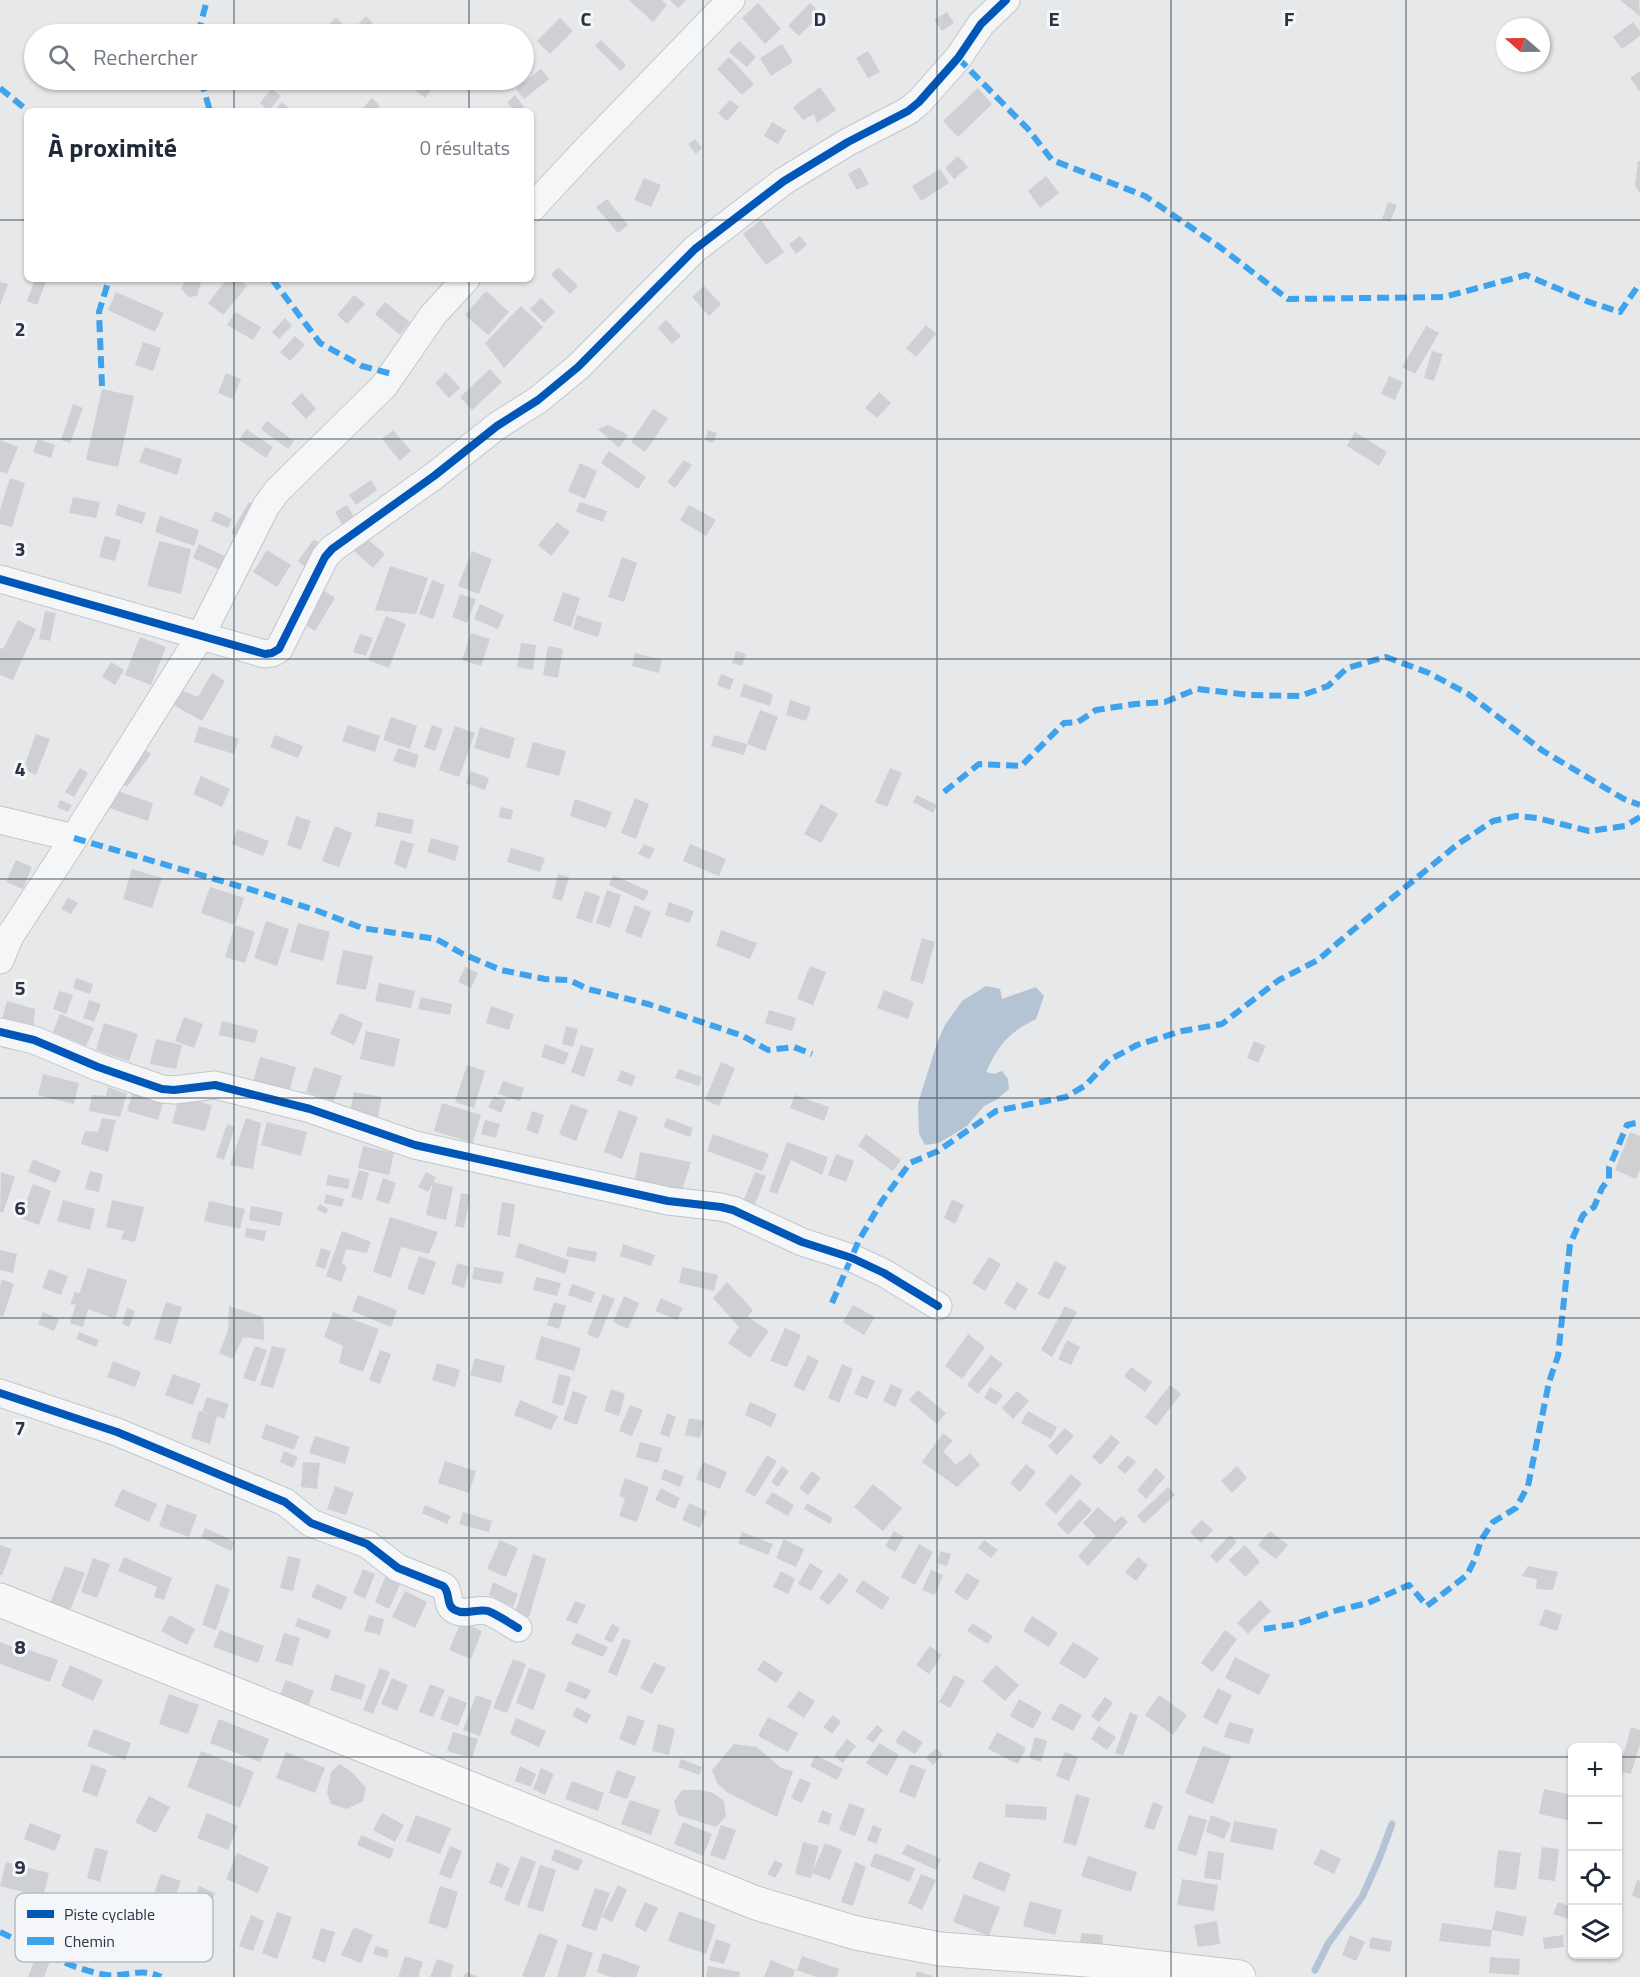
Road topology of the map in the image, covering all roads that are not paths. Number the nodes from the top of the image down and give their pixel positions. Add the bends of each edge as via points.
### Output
1 (731, 0) edge
2 (1006, 0) edge
3 (534, 206) edge
4 (463, 282) edge
5 (0, 579) edge
6 (201, 635) junction
7 (0, 820) edge
8 (74, 838) junction
9 (0, 960) edge
10 (0, 1032) edge
11 (938, 1306) dead end
12 (0, 1394) edge
13 (0, 1600) edge
14 (518, 1628) dead end
15 (1239, 1977) edge

1 - 3 street
2 - 6 street via 908,111 784,181 695,249 554,387 332,549 279,649 265,654
4 - 6 street via 433,315 384,386 277,491
5 - 6 street
6 - 8 street
7 - 8 street
8 - 9 street via 9,936
10 - 11 street via 34,1040 162,1089 215,1084 310,1109 415,1145 668,1201 727,1208 802,1242 852,1258
12 - 14 street via 117,1432 285,1502 311,1523 367,1544 398,1568 443,1586 453,1609 465,1613 488,1611
13 - 15 main road via 756,1903 856,1933 940,1949

